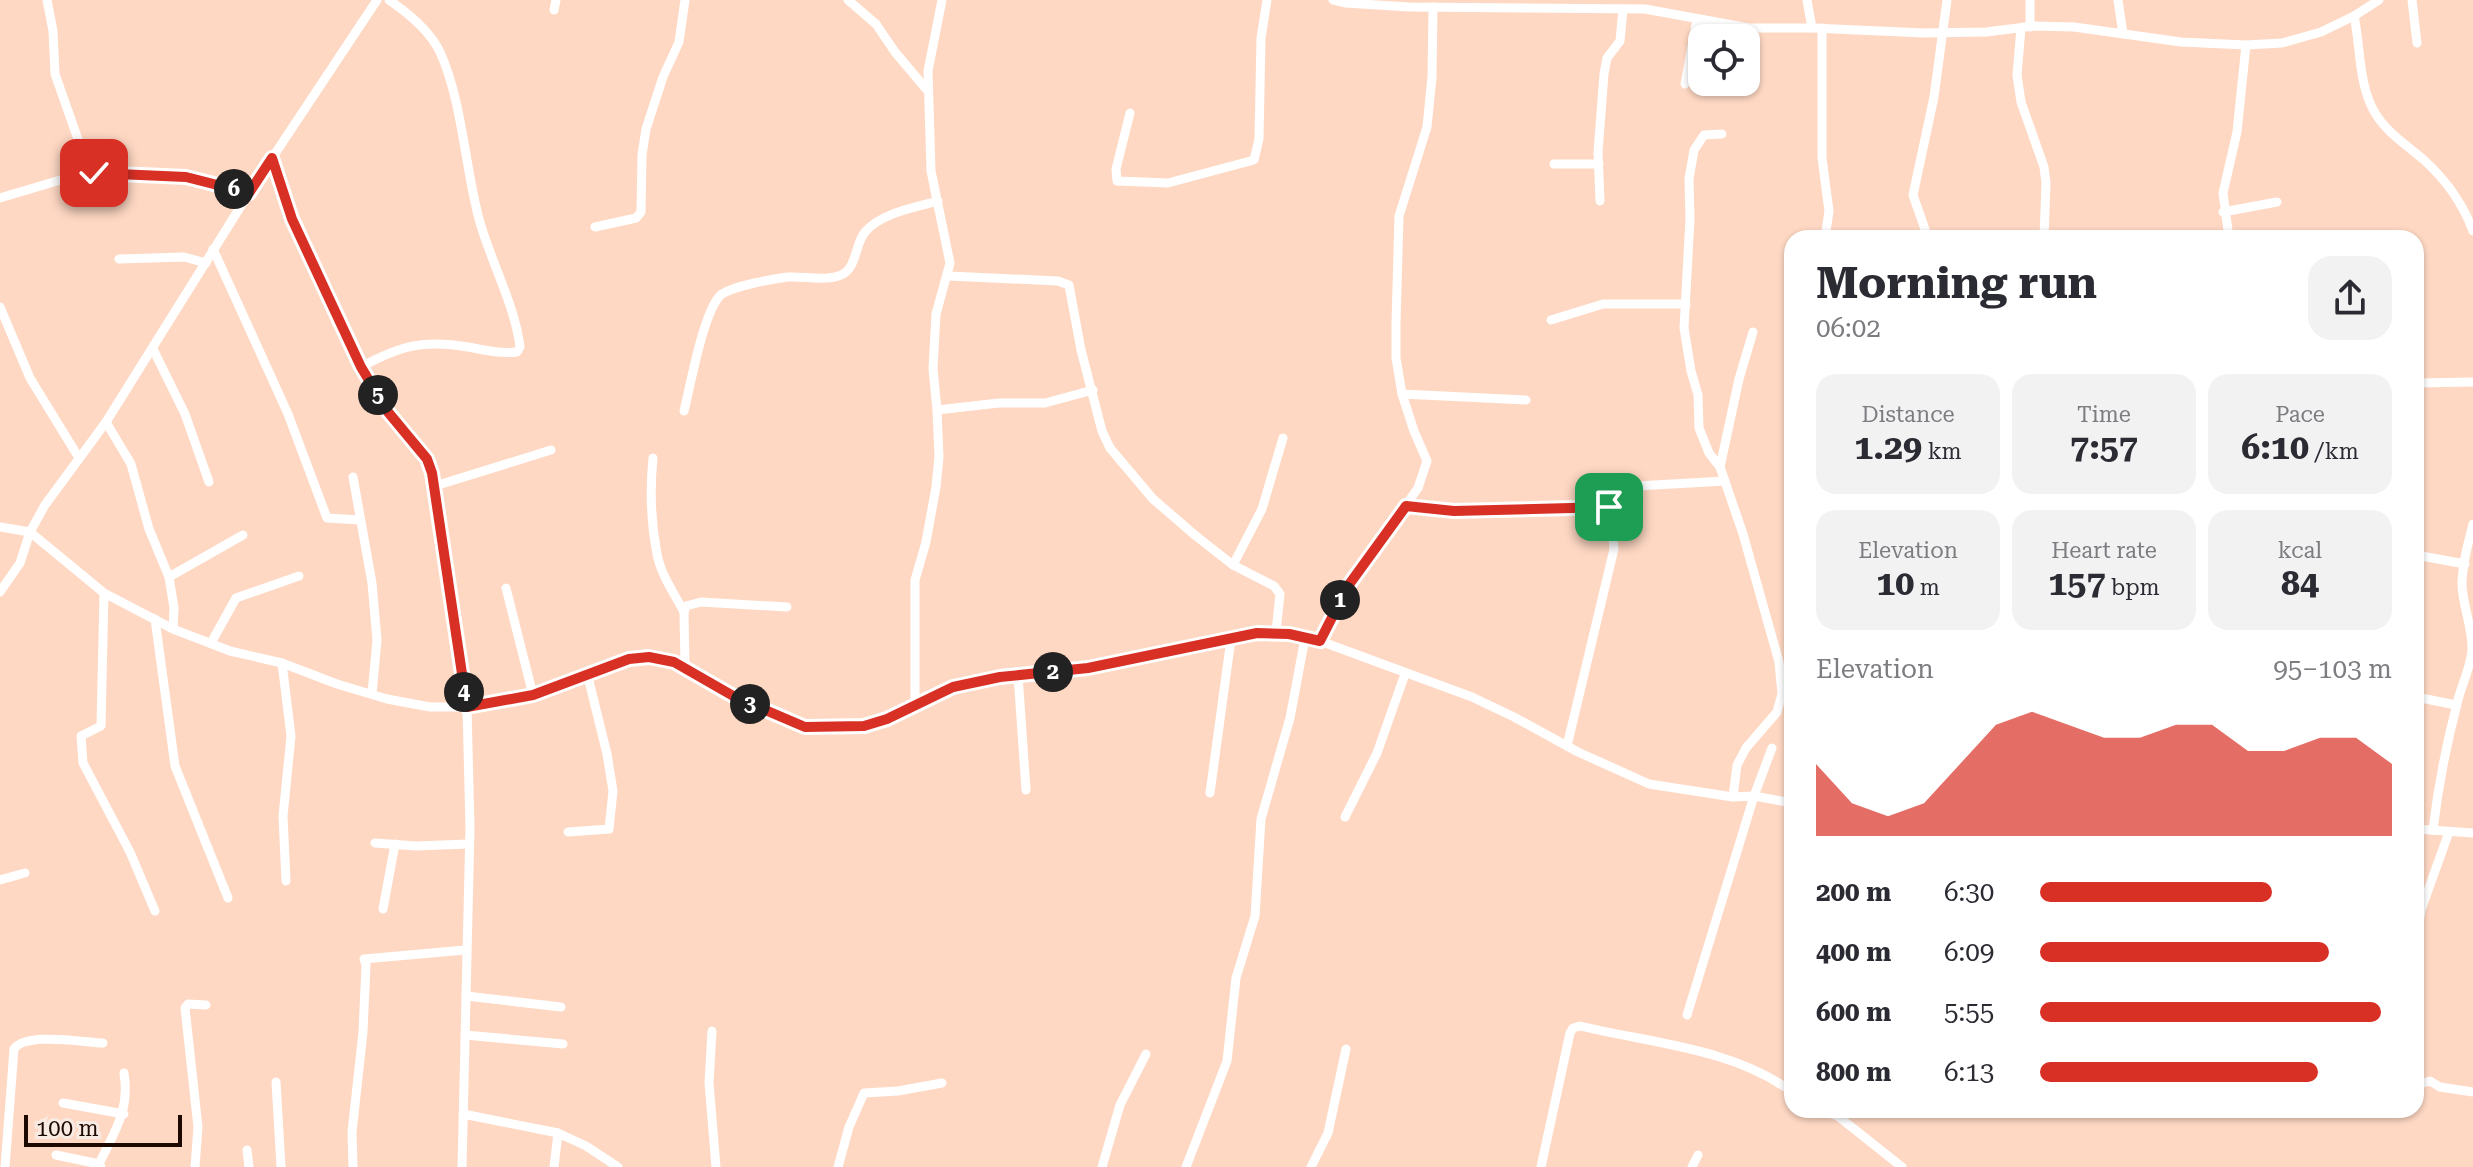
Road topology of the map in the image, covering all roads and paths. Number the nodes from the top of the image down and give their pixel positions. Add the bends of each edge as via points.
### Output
1 (47, 0) edge
2 (377, 0) edge
3 (389, 0) edge
4 (685, 0) edge
5 (848, 0) edge
6 (942, 0) edge
7 (1267, 0) edge
8 (1333, 0) edge
9 (1807, 0) edge
10 (1947, 0) edge
11 (2030, 0) edge
12 (2118, 0) edge
13 (2379, 0) edge
14 (2412, 0) edge
15 (1527, 5) edge
16 (1433, 7) junction
17 (1623, 9) junction
18 (2354, 16) junction
19 (1697, 19) junction
20 (2025, 27) junction
21 (1817, 28) junction
22 (1942, 33) junction
23 (2123, 34) junction
24 (2417, 43) dead end
25 (2246, 45) junction
26 (1685, 84) dead end
27 (927, 90) junction
28 (1130, 113) dead end
29 (1722, 134) dead end
30 (272, 158) junction
31 (1554, 164) dead end
32 (1599, 164) junction
33 (84, 173) junction
34 (249, 193) junction
35 (0, 198) edge
36 (938, 201) junction
37 (1600, 201) dead end
38 (2277, 202) dead end
39 (2223, 212) junction
40 (595, 227) dead end
41 (1826, 230) edge
42 (1925, 230) edge
43 (2044, 230) edge
44 (2227, 230) edge
45 (2473, 231) edge
46 (213, 249) junction
47 (119, 259) dead end
48 (206, 263) junction
49 (949, 276) junction
50 (1686, 304) junction
51 (0, 307) edge
52 (1551, 320) dead end
53 (1753, 332) dead end
54 (153, 349) junction
55 (361, 367) junction
56 (2473, 382) edge
57 (2424, 383) edge
58 (1093, 390) junction
59 (1402, 394) junction
60 (1526, 400) dead end
61 (937, 410) junction
62 (684, 411) dead end
63 (106, 422) junction
64 (1283, 438) dead end
65 (551, 450) dead end
66 (79, 458) junction
67 (653, 458) dead end
68 (1720, 467) junction
69 (353, 477) dead end
70 (1725, 481) junction
71 (209, 482) dead end
72 (435, 486) junction
73 (1406, 506) junction
74 (1609, 507) junction
75 (360, 520) junction
76 (2473, 524) edge
77 (0, 527) edge
78 (30, 532) junction
79 (243, 535) dead end
80 (2424, 556) edge
81 (2465, 564) junction
82 (1233, 565) junction
83 (299, 576) dead end
84 (169, 577) junction
85 (506, 588) dead end
86 (0, 592) edge
87 (104, 593) junction
88 (787, 607) dead end
89 (684, 612) junction
90 (155, 619) junction
91 (173, 629) junction
92 (1276, 632) junction
93 (1305, 638) junction
94 (1231, 639) junction
95 (1320, 641) junction
96 (211, 643) junction
97 (282, 663) junction
98 (2472, 664) edge
99 (685, 668) junction
100 (587, 673) junction
101 (1405, 674) junction
102 (1018, 675) junction
103 (372, 694) junction
104 (533, 695) junction
105 (2424, 699) edge
106 (915, 704) junction
107 (2456, 705) junction
108 (467, 707) junction
109 (1567, 746) junction
110 (1772, 748) dead end
111 (1026, 790) dead end
112 (1210, 793) dead end
113 (1754, 796) junction
114 (1733, 797) junction
115 (1784, 802) edge
116 (1345, 817) dead end
117 (2424, 829) edge
118 (2433, 830) junction
119 (568, 832) dead end
120 (2449, 832) junction
121 (2473, 833) edge
122 (375, 843) dead end
123 (395, 844) junction
124 (468, 844) junction
125 (25, 873) dead end
126 (0, 880) edge
127 (286, 881) dead end
128 (228, 898) dead end
129 (2424, 902) edge
130 (383, 909) dead end
131 (155, 911) dead end
132 (465, 950) junction
133 (466, 996) junction
134 (206, 1005) dead end
135 (561, 1007) dead end
136 (1687, 1015) dead end
137 (712, 1031) dead end
138 (465, 1035) junction
139 (103, 1043) dead end
140 (563, 1044) dead end
141 (1346, 1049) dead end
142 (1146, 1054) dead end
143 (124, 1073) dead end
144 (12, 1074) junction
145 (0, 1075) edge
146 (276, 1082) dead end
147 (942, 1083) dead end
148 (2424, 1083) edge
149 (1784, 1086) edge
150 (2473, 1092) edge
151 (63, 1103) dead end
152 (124, 1114) junction
153 (463, 1114) junction
154 (1840, 1118) edge
155 (558, 1133) junction
156 (247, 1150) dead end
157 (56, 1155) dead end
158 (1698, 1155) dead end
159 (100, 1165) edge
160 (5, 1167) edge
161 (195, 1167) edge
162 (249, 1167) edge
163 (281, 1167) edge
164 (353, 1167) edge
165 (462, 1167) edge
166 (554, 1167) edge
167 (618, 1167) edge
168 (716, 1167) edge
169 (838, 1167) edge
170 (1102, 1167) edge
171 (1186, 1167) edge
172 (1311, 1167) edge
173 (1541, 1167) edge
174 (1692, 1167) edge
175 (1902, 1167) edge

1 - 33 street via 55,74 80,145
2 - 30 street
3 - 55 street via 439,50 479,222 520,347 513,353 420,343
4 - 40 street via 679,42 646,129 641,212 636,218
5 - 27 street via 876,24
6 - 27 street
7 - 28 street via 1254,160 1168,183 1117,181
8 - 16 street
9 - 21 street
10 - 22 street
11 - 20 street
12 - 23 street
13 - 18 street
14 - 24 street
15 - 16 street
15 - 17 street
16 - 59 street via 1427,127 1399,216 1396,358
17 - 19 street
17 - 32 street via 1620,41 1607,58 1604,74
18 - 25 street via 2282,43
18 - 45 street via 2363,81 2377,115 2452,190
19 - 21 street via 1749,28
19 - 26 street
20 - 22 street
20 - 23 street
20 - 43 street via 2017,75 2044,167
21 - 22 street
21 - 41 street
22 - 42 street via 1913,195
23 - 25 street
25 - 39 street
27 - 36 street via 931,171
29 - 50 street via 1704,135 1694,150
30 - 34 street
30 - 55 street via 307,253
31 - 32 street
32 - 37 street
33 - 34 street via 186,177
33 - 35 street
34 - 46 street
36 - 49 street
36 - 62 street via 867,229 848,270 838,277 787,277 722,294 709,315
38 - 39 street
39 - 44 street
46 - 48 street
46 - 75 street via 288,414 327,518
47 - 48 street via 184,257
48 - 54 street
49 - 58 street via 1069,285
49 - 61 street via 936,314
50 - 52 street via 1603,304
50 - 68 street via 1684,328 1699,428
51 - 66 street via 30,378
53 - 68 street
54 - 63 street
54 - 71 street via 185,414
55 - 72 street via 388,412 427,459
56 - 57 street
58 - 61 street via 1045,403
58 - 82 street via 1105,441 1125,467 1153,499
59 - 60 street
59 - 73 street via 1427,461
61 - 106 street via 936,487 915,580
63 - 66 street
63 - 84 street via 131,464
64 - 82 street via 1262,509
65 - 72 street
66 - 78 street
67 - 89 street via 657,554
68 - 70 street
69 - 75 street
70 - 74 street via 1619,487 1609,498
70 - 114 street via 1776,650 1782,694 1777,712 1737,765
72 - 108 street
73 - 74 street via 1454,511
73 - 95 street via 1348,586
74 - 109 street via 1614,549
75 - 103 street via 377,640
76 - 81 street
77 - 78 street
78 - 86 street via 24,556
78 - 87 street
79 - 84 street
80 - 81 street
81 - 98 street via 2462,586 2473,635
82 - 92 street via 1280,594
83 - 96 street via 236,598
84 - 91 street
85 - 104 street
87 - 90 street
87 - 131 street via 102,724 81,736 83,763
88 - 89 street via 701,602 686,606
89 - 99 street
90 - 91 street
90 - 128 street via 175,766
91 - 96 street
92 - 93 street
92 - 94 street
93 - 95 street
93 - 171 street via 1290,718 1261,819 1255,916 1236,978 1227,1061
94 - 102 street via 1088,668
94 - 112 street
95 - 101 street
96 - 97 street
97 - 103 street
97 - 127 street via 291,736 283,816
98 - 107 street
99 - 100 street via 649,657
99 - 106 street via 805,727 864,726
100 - 104 street
100 - 119 street via 613,791 609,829
101 - 109 street via 1472,697
101 - 116 street via 1377,753
102 - 106 street via 953,687
102 - 111 street
103 - 108 street via 430,707
104 - 108 street
105 - 107 street
107 - 118 street
108 - 124 street
109 - 114 street via 1649,784
110 - 113 street
113 - 114 street
113 - 115 street
113 - 136 street
117 - 118 street
118 - 120 street
120 - 121 street
120 - 129 street
122 - 123 street
123 - 124 street
123 - 130 street
124 - 132 street
125 - 126 street
132 - 133 street
132 - 164 street via 364,959
133 - 135 street
133 - 138 street
134 - 161 street via 185,1008 198,1127
137 - 168 street via 709,1083
138 - 140 street
138 - 153 street
139 - 144 street via 31,1039 14,1049
141 - 172 street via 1328,1133
142 - 170 street via 1120,1105
143 - 152 street
144 - 145 street
144 - 160 street
146 - 163 street
147 - 169 street via 864,1093
148 - 150 street
149 - 173 street via 1742,1065 1683,1048 1573,1028
151 - 152 street
152 - 159 street
153 - 155 street
153 - 165 street
154 - 175 street
155 - 166 street
155 - 167 street
156 - 162 street
157 - 159 street
158 - 174 street

